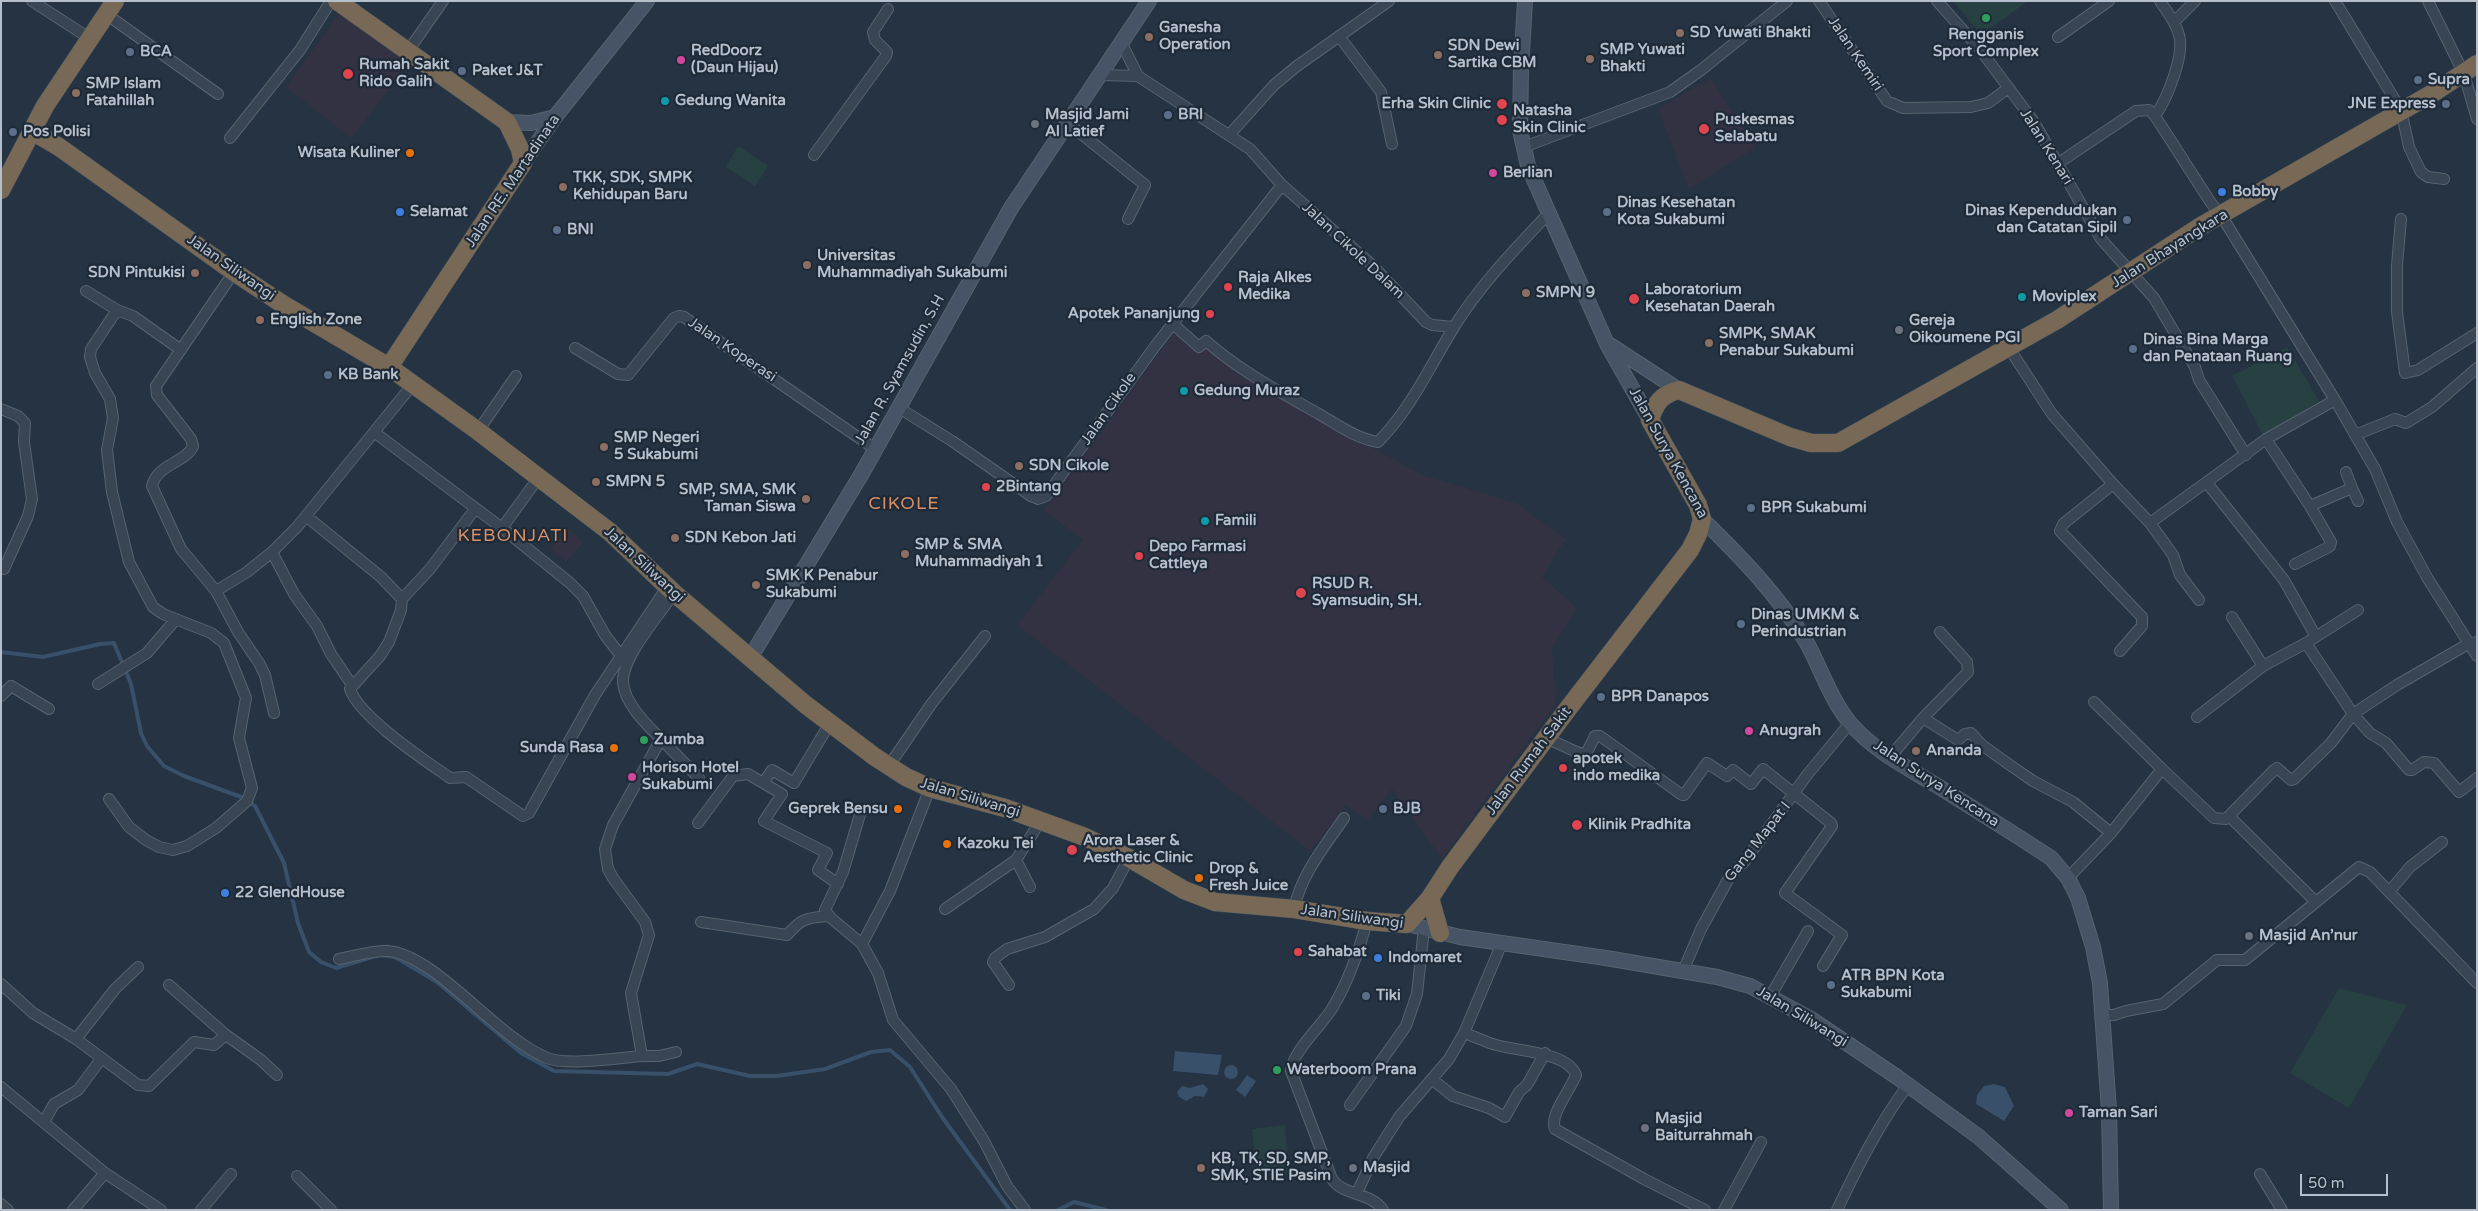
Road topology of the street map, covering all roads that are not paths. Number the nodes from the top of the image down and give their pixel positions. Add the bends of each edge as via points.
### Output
1 (32, 1) edge
2 (331, 1) edge
3 (337, 1) edge
4 (443, 1) edge
5 (647, 1) edge
6 (1149, 1) edge
7 (1389, 1) edge
8 (1525, 1) edge
9 (1787, 1) edge
10 (1819, 1) edge
11 (1937, 1) edge
12 (2109, 1) edge
13 (2160, 1) edge
14 (2195, 1) edge
15 (2335, 1) edge
16 (2428, 1) edge
17 (110, 8) edge
18 (888, 9) dead end
19 (2174, 22) junction
20 (1339, 36) junction
21 (2058, 37) dead end
22 (89, 38) junction
23 (1121, 42) junction
24 (408, 51) junction
25 (2470, 69) edge
26 (1100, 75) junction
27 (1138, 76) junction
28 (2007, 89) junction
29 (218, 94) dead end
30 (2401, 110) junction
31 (555, 116) junction
32 (2155, 116) junction
33 (2477, 119) edge
34 (507, 122) junction
35 (1069, 124) junction
36 (32, 131) junction
37 (1230, 134) junction
38 (230, 138) dead end
39 (1392, 144) dead end
40 (1524, 147) junction
41 (814, 155) dead end
42 (523, 163) junction
43 (2057, 164) junction
44 (2444, 179) dead end
45 (1282, 185) junction
46 (1, 190) edge
47 (1549, 213) junction
48 (2221, 215) junction
49 (1128, 219) dead end
50 (2401, 219) dead end
51 (234, 272) junction
52 (2132, 272) junction
53 (86, 291) dead end
54 (117, 310) junction
55 (1173, 324) junction
56 (1454, 327) junction
57 (2477, 333) edge
58 (1607, 344) junction
59 (575, 348) dead end
60 (2008, 348) junction
61 (181, 350) junction
62 (390, 367) junction
63 (2477, 368) edge
64 (516, 376) dead end
65 (413, 384) junction
66 (1679, 390) junction
67 (2335, 400) junction
68 (899, 408) junction
69 (1, 409) edge
70 (1650, 420) junction
71 (478, 431) junction
72 (374, 432) junction
73 (2356, 435) junction
74 (2266, 439) junction
75 (875, 449) junction
76 (2246, 455) junction
77 (2346, 472) dead end
78 (539, 477) junction
79 (2207, 483) junction
80 (2113, 484) junction
81 (2352, 488) junction
82 (2358, 501) dead end
83 (2310, 506) junction
84 (476, 509) junction
85 (306, 516) junction
86 (1702, 519) junction
87 (2150, 523) junction
88 (502, 528) junction
89 (272, 552) junction
90 (2295, 564) dead end
91 (4, 569) dead end
92 (670, 590) junction
93 (216, 591) junction
94 (402, 599) junction
95 (2199, 600) dead end
96 (2358, 610) dead end
97 (2232, 617) dead end
98 (176, 619) junction
99 (1940, 632) dead end
100 (985, 636) dead end
101 (2315, 636) junction
102 (2306, 643) junction
103 (2472, 643) edge
104 (2120, 651) dead end
105 (622, 656) junction
106 (2477, 656) edge
107 (750, 658) junction
108 (2263, 666) junction
109 (98, 684) dead end
110 (352, 686) junction
111 (1, 696) edge
112 (2094, 702) dead end
113 (49, 709) dead end
114 (274, 713) dead end
115 (2353, 714) junction
116 (2197, 716) dead end
117 (1923, 718) junction
118 (830, 723) junction
119 (1850, 723) junction
120 (1546, 738) junction
121 (661, 740) junction
122 (1890, 757) junction
123 (888, 767) junction
124 (2162, 769) junction
125 (699, 778) dead end
126 (2477, 778) edge
127 (763, 783) junction
128 (930, 788) junction
129 (1794, 795) junction
130 (109, 799) dead end
131 (861, 811) dead end
132 (2229, 816) junction
133 (1344, 818) dead end
134 (1041, 820) junction
135 (698, 823) dead end
136 (2111, 833) junction
137 (2442, 842) dead end
138 (1129, 858) junction
139 (1016, 860) junction
140 (2068, 878) junction
141 (838, 884) junction
142 (1030, 887) dead end
143 (2389, 892) junction
144 (1430, 898) junction
145 (2316, 902) junction
146 (945, 909) dead end
147 (1294, 910) junction
148 (829, 916) junction
149 (1367, 921) junction
150 (701, 922) dead end
151 (1424, 928) junction
152 (1808, 932) dead end
153 (1502, 943) junction
154 (862, 944) junction
155 (340, 959) dead end
156 (1823, 966) dead end
157 (138, 967) dead end
158 (1683, 971) junction
159 (1, 984) edge
160 (2477, 984) edge
161 (1009, 985) dead end
162 (169, 986) dead end
163 (1771, 995) junction
164 (2104, 1015) junction
165 (1464, 1033) junction
166 (226, 1035) junction
167 (76, 1040) junction
168 (676, 1052) dead end
169 (1545, 1053) junction
170 (642, 1056) junction
171 (101, 1059) junction
172 (278, 1075) dead end
173 (1433, 1080) junction
174 (1908, 1085) junction
175 (1, 1087) edge
176 (1350, 1105) dead end
177 (44, 1122) junction
178 (1761, 1142) dead end
179 (105, 1173) junction
180 (231, 1174) dead end
181 (2260, 1174) dead end
182 (297, 1176) dead end
183 (1356, 1193) junction
184 (1, 1204) edge
185 (8, 1210) edge
186 (73, 1210) edge
187 (161, 1210) edge
188 (201, 1210) edge
189 (331, 1210) edge
190 (1025, 1210) edge
191 (1384, 1210) edge
192 (1705, 1210) edge
193 (1724, 1210) edge
194 (1837, 1210) edge
195 (2061, 1210) edge
196 (2111, 1210) edge
197 (2282, 1210) edge

1 - 22 street
2 - 38 street via 300,50
3 - 24 highway
4 - 24 street
5 - 31 street, Jalan RE. Martadinata
6 - 23 street, Jalan R. Syamsudin, S.H
7 - 20 street
8 - 40 street, Jalan Surya Kencana via 1520,69 1520,130
9 - 40 street via 1670,92
10 - 28 street, Jalan Kemiri via 1887,101 1898,107 1980,106
11 - 28 street, Jalan Kenari via 1979,48
12 - 21 street
13 - 19 street
14 - 19 street
15 - 30 street
16 - 25 street
17 - 22 highway
17 - 29 street
18 - 41 street via 873,32 875,40 887,52 886,56
19 - 32 street via 2180,46 2170,89
20 - 37 street via 1274,85
20 - 39 street via 1380,92
22 - 36 highway
23 - 26 street, Jalan R. Syamsudin, S.H
23 - 27 street
24 - 34 highway
25 - 30 highway, Jalan Bhayangkara
25 - 33 street
26 - 27 street
26 - 35 street, Jalan R. Syamsudin, S.H
27 - 37 street, Jalan Cikole Dalam
28 - 43 street, Jalan Kenari via 2034,122
30 - 44 street via 2421,172 2428,177
30 - 48 highway, Jalan Bhayangkara
31 - 34 street via 531,123
31 - 42 street, Jalan RE. Martadinata
32 - 43 street via 2149,110 2136,111
32 - 48 street
34 - 42 highway via 520,148
35 - 49 street via 1145,185
35 - 68 street, Jalan R. Syamsudin, S.H via 1011,208
36 - 46 highway
36 - 51 highway, Jalan Siliwangi via 59,146
37 - 45 street, Jalan Cikole Dalam via 1250,149
40 - 47 street, Jalan Surya Kencana via 1528,166
42 - 62 highway, Jalan RE. Martadinata
43 - 52 street, Jalan Kenari via 2101,239
45 - 55 street, Jalan Cikole
45 - 56 street, Jalan Cikole Dalam via 1372,264 1426,322 1432,326
47 - 56 street via 1498,268
47 - 58 street, Jalan Surya Kencana
48 - 52 highway, Jalan Bhayangkara
48 - 67 street
50 - 57 street via 2397,312 2405,373 2418,370
51 - 61 street
51 - 62 highway, Jalan Siliwangi via 284,306
52 - 60 highway, Jalan Bhayangkara
52 - 76 street, Jalan Kenari via 2154,298 2195,367 2199,380
53 - 54 street
54 - 61 street via 133,316
54 - 98 street via 91,349 90,357 112,410 107,450 112,492 129,562 152,608
55 - 56 street via 1198,347 1206,341 1249,374 1368,441 1378,442 1425,379
55 - 68 street, Jalan Cikole via 1114,400 1053,489 1038,499
58 - 66 street, Jalan Surya Kencana
58 - 70 street, Jalan Surya Kencana
59 - 75 street, Jalan Koperasi via 618,374 628,375 674,318 684,317
60 - 66 highway, Jalan Bhayangkara via 1838,443 1811,443 1790,437
60 - 80 street via 2052,414
61 - 93 street via 157,384 156,392 193,446 190,452 157,476 152,486 181,549
62 - 65 highway, Jalan Siliwangi
63 - 73 street via 2420,416 2406,423 2395,419
64 - 71 street
65 - 71 highway, Jalan Siliwangi
65 - 72 street
66 - 70 highway via 1660,398
67 - 73 street
67 - 74 street
68 - 75 street, Jalan R. Syamsudin, S.H
69 - 91 street via 18,416 25,423 24,442 32,493 28,516
70 - 86 highway, Jalan Surya Kencana via 1689,487
71 - 78 highway, Jalan Siliwangi
72 - 84 street
72 - 85 street
73 - 103 street via 2406,538
74 - 76 street
74 - 83 street
75 - 107 street, Jalan R. Syamsudin, S.H
76 - 79 street
77 - 81 street
78 - 88 street
78 - 92 highway, Jalan Siliwangi via 610,532
79 - 87 street
79 - 101 street via 2275,568
80 - 87 street
80 - 104 street via 2063,524 2060,531 2142,617 2142,626
81 - 82 street
81 - 83 street
83 - 90 street via 2328,536 2330,546
84 - 88 street
84 - 94 street via 436,562
85 - 89 street
85 - 94 street via 381,576
86 - 119 street, Jalan Surya Kencana via 1775,597 1806,642
86 - 120 highway, Jalan Rumah Sakit via 1690,550
87 - 95 street via 2173,555 2180,575
88 - 105 street via 583,596 605,635
89 - 93 street
89 - 110 street via 294,594
92 - 105 street
92 - 107 highway, Jalan Siliwangi
92 - 121 street via 623,676 629,700
93 - 114 street via 265,675
94 - 110 street via 389,642
96 - 101 street
97 - 108 street
98 - 109 street via 147,653
98 - 130 street via 211,632 222,639 226,648 246,698 239,738 252,788 250,796 216,828 187,846 173,850 146,840 129,826
99 - 117 street via 1967,662 1968,672
100 - 123 street via 932,703
101 - 102 street
102 - 108 street
102 - 115 street
103 - 106 street
103 - 115 street
105 - 110 street via 586,709 525,817 466,777 450,778 394,738 352,695
107 - 118 highway, Jalan Siliwangi
108 - 116 street
111 - 113 street via 11,686
112 - 124 street
115 - 126 street via 2410,770 2424,762 2434,763 2459,792
115 - 132 street via 2331,743 2294,779 2276,769
117 - 122 street
117 - 136 street via 1958,740 1971,733 2007,764 2073,802
118 - 123 highway, Jalan Siliwangi
118 - 127 street via 794,783 772,770
119 - 122 street, Jalan Surya Kencana
119 - 129 street, Gang Mapat I
120 - 129 street via 1581,754 1588,752 1593,738 1600,736 1682,795 1707,763 1727,776 1733,770 1751,784 1764,769
120 - 144 highway, Jalan Rumah Sakit via 1450,866
121 - 125 street
121 - 170 street via 613,825 605,849 608,869 645,922 649,935 631,993
122 - 140 street, Jalan Surya Kencana via 2051,858
123 - 128 highway, Jalan Siliwangi
124 - 132 street via 2214,818 2220,820
124 - 136 street
127 - 135 street via 748,774 733,776
127 - 141 street via 782,794 764,821 827,853 818,870
128 - 134 highway, Jalan Siliwangi
128 - 154 street via 890,891
129 - 156 street via 1832,826 1785,893 1842,935
129 - 158 street, Gang Mapat I via 1730,876
131 - 141 street
132 - 145 street
133 - 147 street via 1308,871
134 - 138 highway, Jalan Siliwangi
134 - 139 street
136 - 140 street
137 - 143 street via 2410,867
138 - 147 highway, Jalan Siliwangi via 1203,899
138 - 161 street via 1114,888 1094,910 1045,937 1007,949 994,958 996,969
139 - 142 street
139 - 146 street
140 - 164 street, Jalan Surya Kencana via 2078,898 2093,947
141 - 148 street via 826,905
143 - 145 street via 2370,872 2359,868
143 - 160 street
144 - 151 highway, Jalan Rumah Sakit
144 - 151 highway
145 - 164 street via 2245,960 2217,960 2163,1004
147 - 149 highway, Jalan Siliwangi
148 - 150 street via 807,918 787,935
148 - 154 street
149 - 151 highway, Jalan Siliwangi
149 - 183 street via 1344,987 1319,1028 1294,1059 1291,1071 1332,1179 1339,1186
151 - 153 street, Jalan Siliwangi
151 - 176 street via 1418,994 1406,1026
152 - 163 street
153 - 158 street, Jalan Siliwangi
153 - 165 street
154 - 190 street via 878,973 894,1020 951,1089 984,1141 1007,1186
155 - 170 street via 389,951 431,969 498,1027 549,1059 599,1060
157 - 167 street via 115,989
158 - 163 street, Jalan Siliwangi via 1750,986
159 - 167 street via 33,1013
162 - 166 street
163 - 174 street, Jalan Siliwangi
164 - 196 street, Jalan Surya Kencana via 2110,1110
165 - 169 street via 1495,1045
165 - 173 street
166 - 171 street via 214,1045 199,1042 189,1045 160,1077 145,1087
166 - 172 street
167 - 171 street
168 - 170 street
169 - 173 street via 1504,1116 1453,1096
169 - 192 street via 1573,1068 1576,1075 1557,1111 1553,1123 1555,1129 1644,1180
171 - 177 street via 78,1090 54,1104
173 - 183 street via 1399,1117
174 - 194 street via 1861,1159
174 - 195 street, Jalan Siliwangi via 1979,1137
175 - 177 street
177 - 179 street
178 - 193 street
179 - 186 street
179 - 187 street
180 - 188 street
181 - 197 street
182 - 189 street
183 - 191 street via 1374,1201
184 - 185 street

